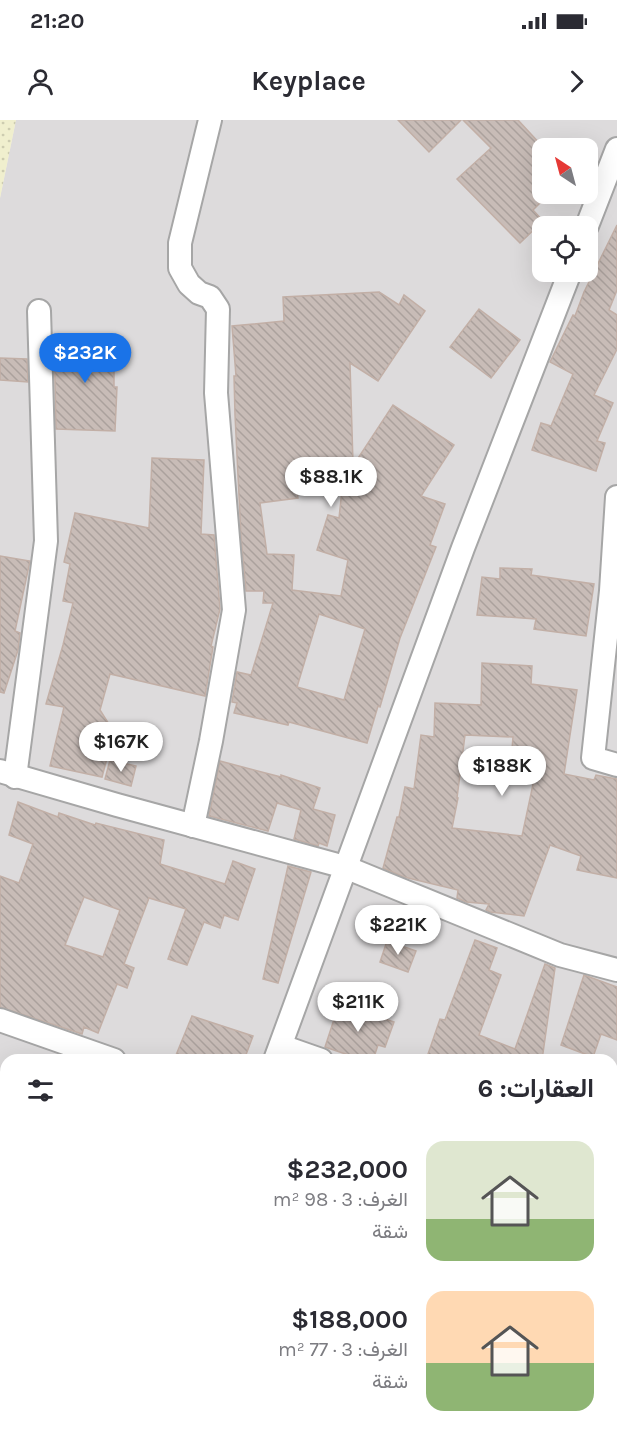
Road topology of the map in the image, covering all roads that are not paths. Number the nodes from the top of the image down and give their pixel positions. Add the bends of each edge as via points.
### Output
1 (210, 120) edge
2 (617, 149) edge
3 (613, 176) edge
4 (592, 216) edge
5 (566, 282) edge
6 (39, 311) dead end
7 (617, 497) edge
8 (617, 765) edge
9 (8, 774) edge
10 (193, 826) junction
11 (345, 867) junction
12 (617, 970) edge
13 (0, 1020) edge
14 (278, 1053) edge
15 (97, 1054) edge

1 - 10 street via 180,243 180,268 189,284 210,297 218,309 216,393 234,610
2 - 3 street
3 - 4 street
5 - 11 street
6 - 9 street via 46,541
7 - 8 street via 593,758
9 - 10 street
10 - 11 street
11 - 12 street via 560,955
11 - 14 street
13 - 15 street

